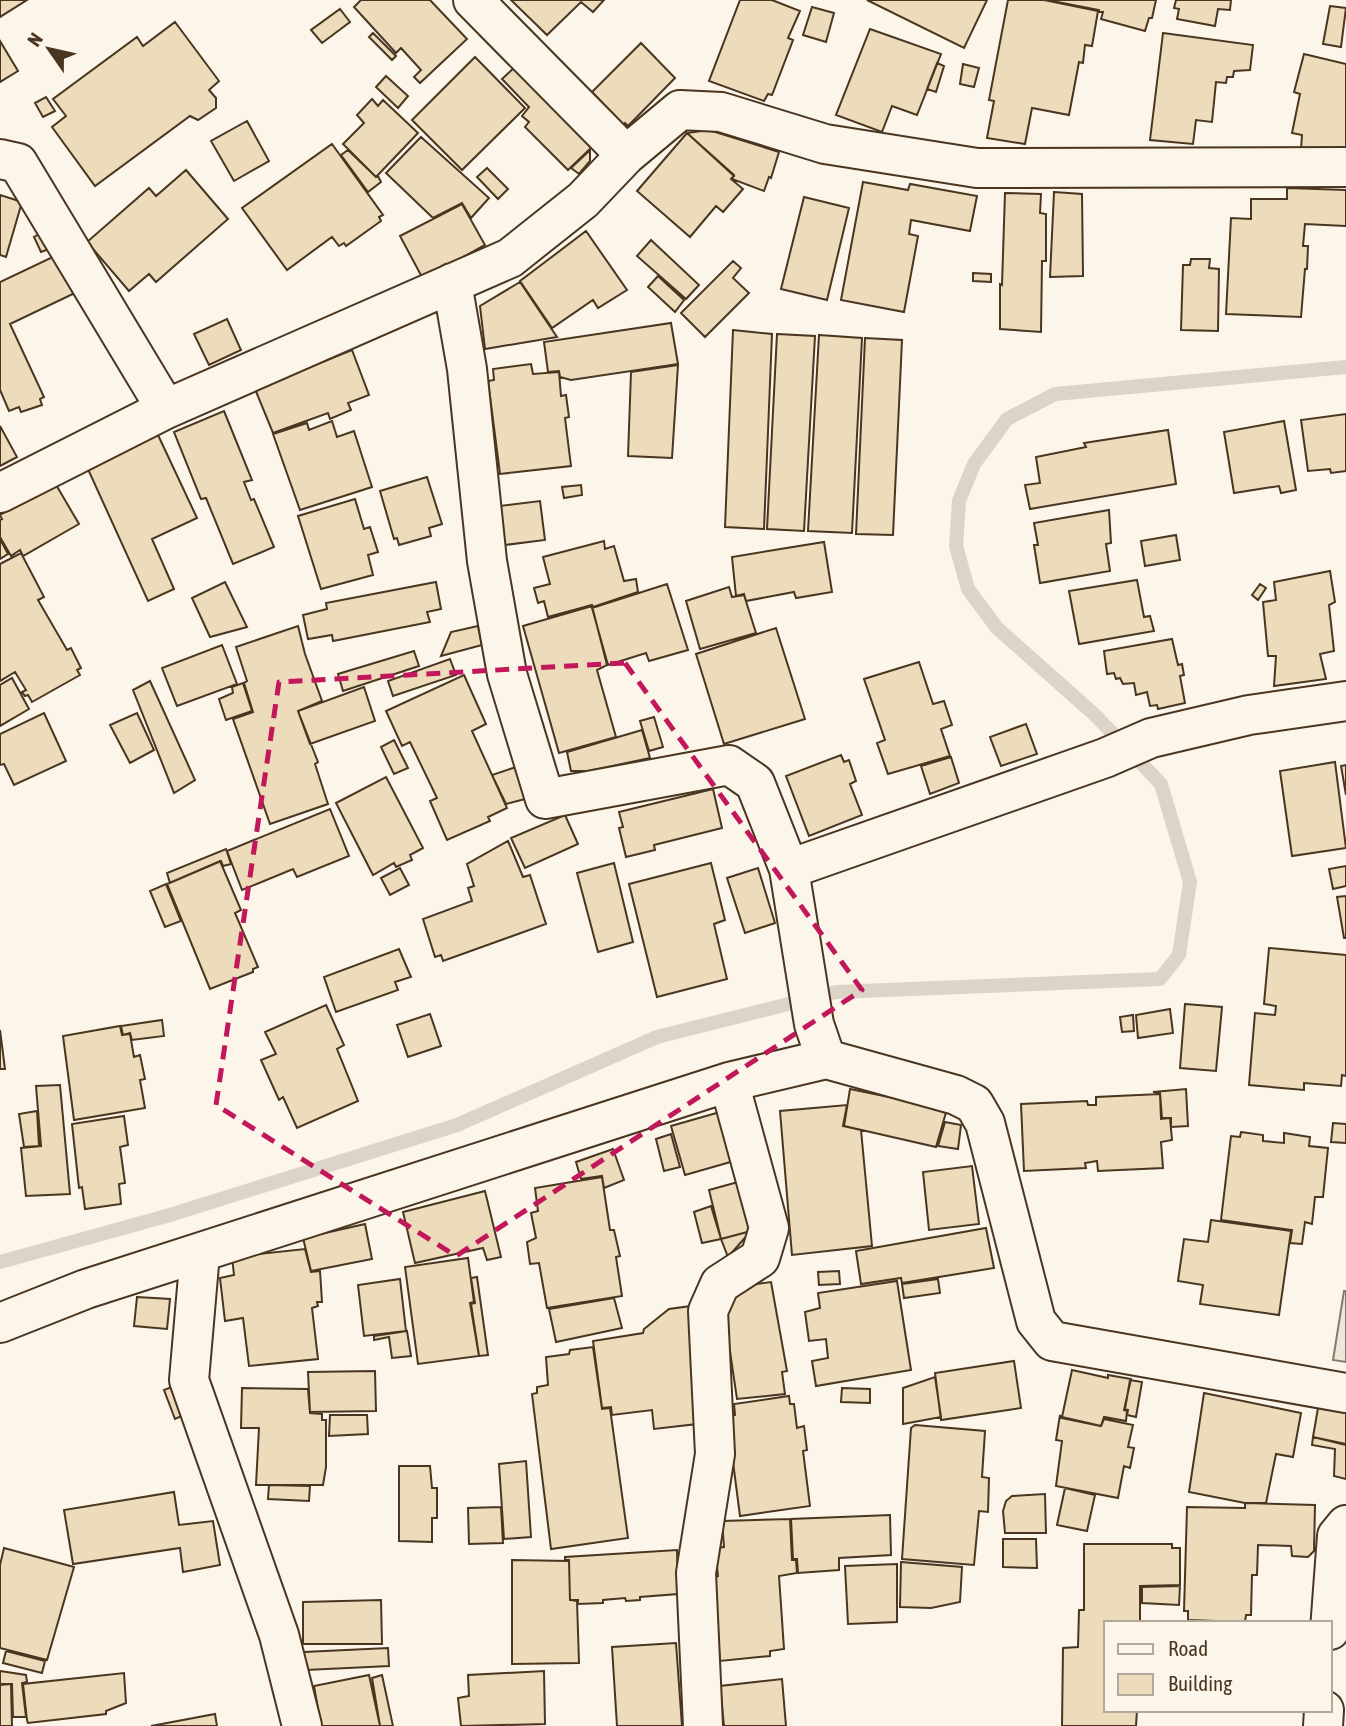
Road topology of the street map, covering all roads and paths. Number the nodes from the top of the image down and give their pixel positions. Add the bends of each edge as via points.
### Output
1 (473, 0) edge
2 (626, 155) junction
3 (0, 159) edge
4 (1346, 167) edge
5 (452, 283) junction
6 (166, 409) junction
7 (0, 493) edge
8 (1346, 701) edge
9 (789, 869) junction
10 (820, 1042) junction
11 (729, 1082) junction
12 (200, 1252) junction
13 (0, 1323) edge
14 (1346, 1393) edge
15 (1346, 1525) edge
16 (1331, 1621) edge
17 (302, 1726) edge
18 (703, 1726) edge

1 - 2 street
2 - 4 street via 680,110 721,112 825,144 977,168
2 - 5 street via 583,200 510,258
3 - 6 street via 18,163
5 - 6 street
5 - 9 street via 502,649 545,799 729,765 755,783
6 - 7 street
8 - 9 street via 1249,715 1151,738
9 - 10 street
10 - 11 street
10 - 14 street via 974,1104 985,1124 1036,1321 1052,1340
11 - 12 street
11 - 18 street via 769,1228 760,1258 720,1284 708,1311 715,1454 696,1573
12 - 13 street
12 - 17 street via 189,1380 279,1635
15 - 16 street via 1337,1536

